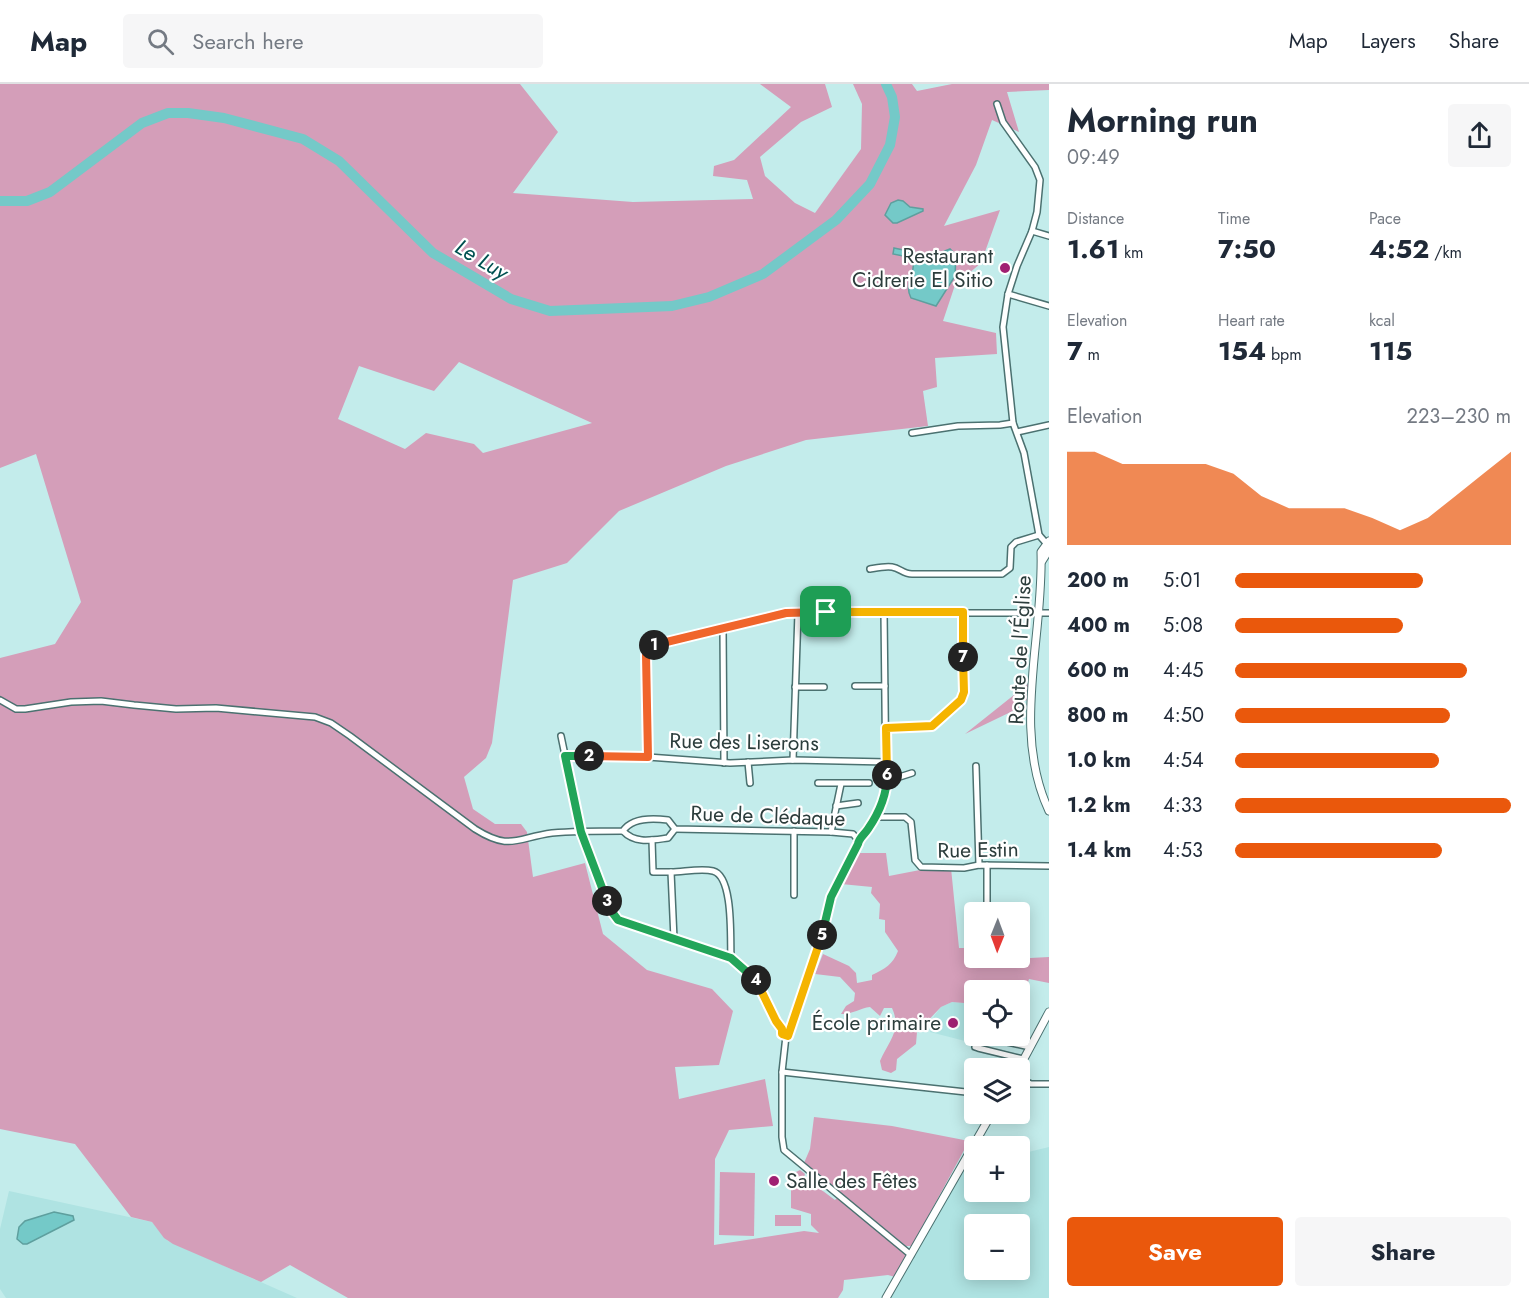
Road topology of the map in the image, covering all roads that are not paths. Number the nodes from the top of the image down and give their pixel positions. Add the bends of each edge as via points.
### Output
1 (997, 104) dead end
2 (1032, 231) junction
3 (1049, 236) edge
4 (1008, 294) junction
5 (1049, 306) edge
6 (1013, 423) junction
7 (1049, 425) edge
8 (1017, 432) junction
9 (912, 433) dead end
10 (1039, 535) junction
11 (1048, 545) edge
12 (870, 569) dead end
13 (884, 612) junction
14 (963, 612) junction
15 (1039, 612) junction
16 (798, 613) junction
17 (1049, 613) edge
18 (723, 628) junction
19 (855, 686) dead end
20 (885, 686) junction
21 (795, 687) junction
22 (824, 687) dead end
23 (0, 700) edge
24 (886, 728) junction
25 (561, 736) dead end
26 (565, 756) junction
27 (648, 757) junction
28 (793, 760) junction
29 (748, 762) junction
30 (887, 762) junction
31 (724, 763) junction
32 (976, 766) dead end
33 (912, 773) dead end
34 (887, 781) junction
35 (750, 783) dead end
36 (819, 783) dead end
37 (869, 783) dead end
38 (841, 784) junction
39 (858, 802) dead end
40 (836, 806) junction
41 (1049, 811) edge
42 (875, 817) junction
43 (675, 829) junction
44 (624, 831) junction
45 (794, 831) junction
46 (581, 832) junction
47 (831, 832) junction
48 (652, 840) junction
49 (858, 840) junction
50 (979, 865) junction
51 (987, 865) junction
52 (1049, 866) edge
53 (671, 872) junction
54 (794, 895) dead end
55 (987, 902) edge
56 (674, 939) junction
57 (731, 958) junction
58 (1049, 1012) edge
59 (786, 1029) junction
60 (1030, 1047) junction
61 (1019, 1058) edge
62 (1024, 1058) edge
63 (782, 1072) junction
64 (1030, 1084) edge
65 (1049, 1084) edge
66 (964, 1092) edge
67 (987, 1124) edge
68 (910, 1255) junction
69 (886, 1298) edge

1 - 2 street via 1003,122 1040,180
2 - 3 street
2 - 4 street
4 - 5 street
4 - 6 street via 1003,339
6 - 8 street
6 - 9 street
7 - 8 street
8 - 10 street
10 - 11 street, Route de l'Église
10 - 12 street via 1011,547 1010,568 1002,574 903,574 890,567
11 - 15 street, Route de l'Église via 1042,561
13 - 14 street
13 - 16 street
13 - 20 street
14 - 15 street
14 - 24 street via 961,700 932,726
15 - 17 street
15 - 41 street, Route de l'Église via 1030,728 1041,790
16 - 18 street
16 - 21 street
18 - 27 street via 654,645 647,651
18 - 31 street
19 - 20 street
20 - 24 street
21 - 22 street
21 - 28 street
23 - 46 street, Rue de Clédaque via 16,709 82,700 315,717 493,839 512,842 551,833
24 - 30 street
25 - 26 street
26 - 27 street, Rue des Liserons
26 - 46 street
27 - 31 street, Rue des Liserons
28 - 29 street, Rue des Liserons
28 - 30 street, Rue des Liserons
29 - 31 street, Rue des Liserons
29 - 35 street
30 - 34 street
32 - 50 street
33 - 34 street
34 - 42 street
36 - 38 street
37 - 38 street
38 - 40 street
39 - 40 street
40 - 47 street
42 - 49 street
42 - 50 street, Rue Estin via 904,816 911,822 915,860 921,867
43 - 44 street, Rue de Clédaque via 668,820 634,820
43 - 45 street, Rue de Clédaque
43 - 48 street, Rue de Clédaque via 668,838
44 - 46 street, Rue de Clédaque
44 - 48 street, Rue de Clédaque via 633,839
45 - 47 street, Rue de Clédaque
45 - 54 street
46 - 56 street via 614,916
47 - 49 street, Rue de Clédaque via 853,834
48 - 53 street via 652,872
49 - 59 street via 831,897 822,935
50 - 51 street, Rue Estin
51 - 52 street, Rue Estin
51 - 55 street
53 - 56 street
53 - 57 street via 718,874 728,892
56 - 57 street
57 - 59 street via 755,978 776,1021
58 - 60 street
59 - 63 street via 789,1034
60 - 61 street via 980,1036 977,1040 975,1047
60 - 62 street
63 - 66 street
63 - 68 street via 784,1150
64 - 65 street
67 - 68 street
68 - 69 street

